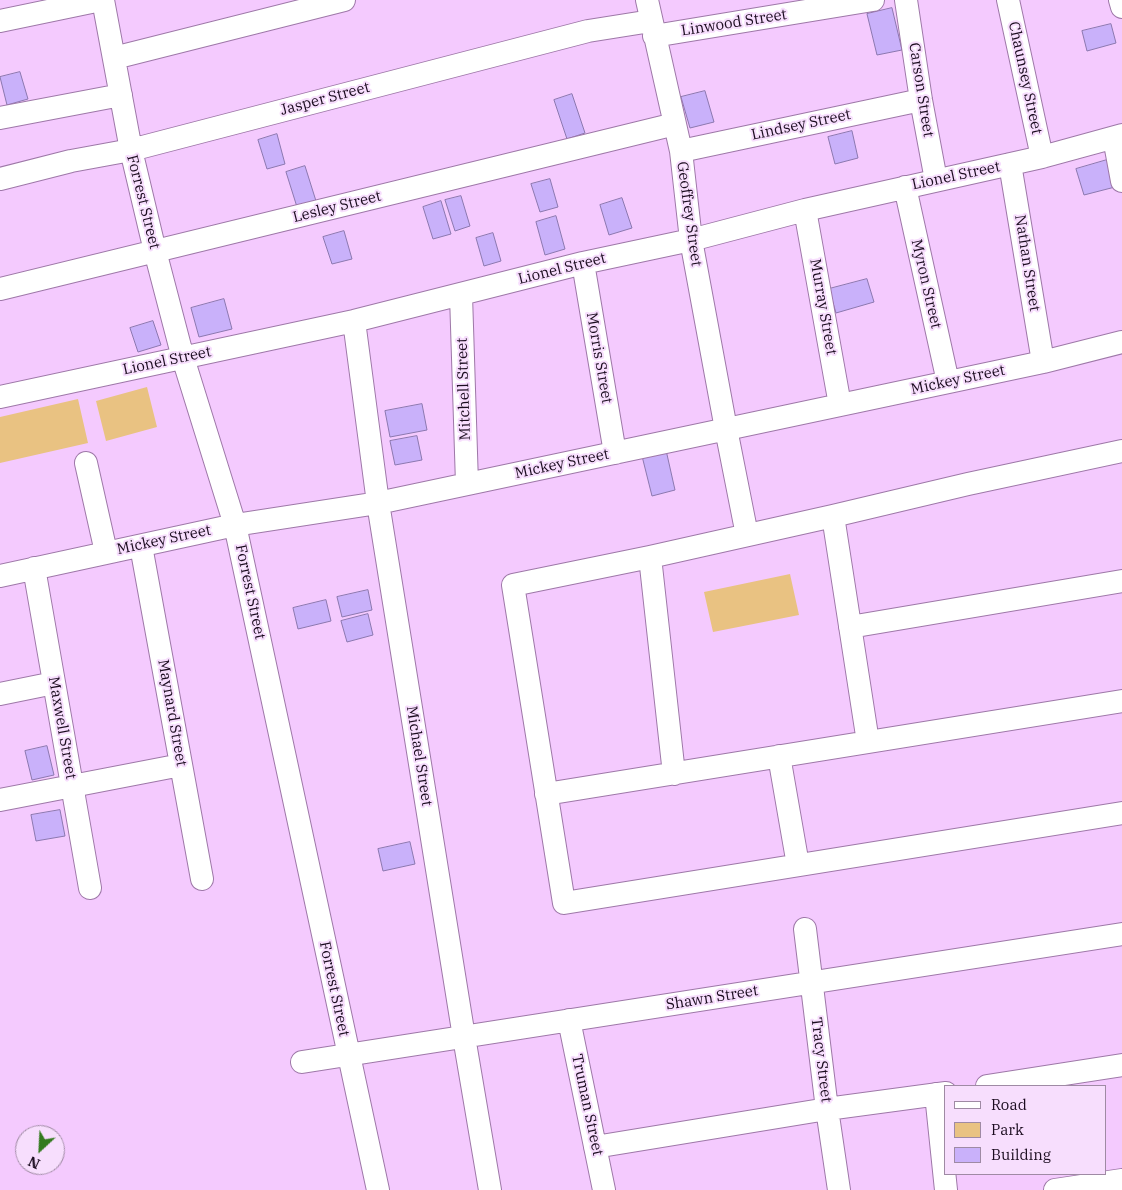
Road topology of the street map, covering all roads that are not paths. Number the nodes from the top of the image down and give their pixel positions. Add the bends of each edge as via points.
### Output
1 (102, 0) edge
2 (344, 0) edge
3 (873, 0) edge
4 (906, 0) edge
5 (1008, 0) edge
6 (1120, 0) edge
7 (1122, 7) edge
8 (651, 19) edge
9 (0, 21) edge
10 (114, 58) junction
11 (121, 95) junction
12 (921, 100) junction
13 (0, 118) edge
14 (675, 124) junction
15 (1118, 136) edge
16 (131, 150) junction
17 (681, 150) junction
18 (1042, 156) junction
19 (1010, 164) junction
20 (0, 179) edge
21 (936, 180) junction
22 (1122, 181) edge
23 (904, 187) junction
24 (805, 210) junction
25 (691, 240) junction
26 (155, 252) junction
27 (583, 263) junction
28 (0, 289) edge
29 (461, 295) junction
30 (354, 321) junction
31 (1122, 342) edge
32 (184, 358) junction
33 (1043, 362) junction
34 (948, 382) junction
35 (0, 397) edge
36 (840, 405) junction
37 (726, 429) junction
38 (1122, 451) edge
39 (615, 453) junction
40 (86, 463) dead end
41 (467, 484) junction
42 (378, 503) junction
43 (833, 516) junction
44 (236, 525) junction
45 (747, 535) junction
46 (141, 546) junction
47 (106, 552) junction
48 (650, 557) junction
49 (34, 568) junction
50 (0, 576) edge
51 (1122, 581) edge
52 (850, 627) junction
53 (54, 683) junction
54 (0, 694) edge
55 (1122, 701) edge
56 (868, 742) junction
57 (779, 756) junction
58 (181, 765) junction
59 (674, 774) junction
60 (72, 786) junction
61 (546, 794) junction
62 (0, 800) edge
63 (1122, 813) edge
64 (798, 865) junction
65 (202, 879) dead end
66 (90, 888) dead end
67 (805, 929) dead end
68 (1122, 934) edge
69 (811, 983) junction
70 (569, 1020) junction
71 (464, 1037) junction
72 (348, 1054) junction
73 (302, 1062) dead end
74 (1122, 1065) edge
75 (993, 1085) edge
76 (941, 1094) edge
77 (827, 1110) junction
78 (595, 1147) junction
79 (944, 1152) edge
80 (945, 1175) edge
81 (1122, 1180) edge
82 (378, 1190) edge
83 (490, 1190) edge
84 (604, 1190) edge
85 (838, 1190) edge
86 (946, 1190) edge
87 (1055, 1190) edge

1 - 9 street
1 - 10 street, Forrest Street
2 - 10 street
3 - 8 street, Linwood Street
4 - 12 street, Carson Street
5 - 18 street, Chaunsey Street
6 - 7 street
8 - 14 street, Geoffrey Street
8 - 16 street, Jasper Street via 588,31
10 - 11 street, Forrest Street
11 - 13 street
11 - 16 street, Forrest Street
12 - 17 street, Lindsey Street
12 - 21 street, Carson Street
14 - 17 street, Geoffrey Street
14 - 26 street, Lesley Street
15 - 18 street, Lionel Street
15 - 22 street
16 - 20 street, Jasper Street
16 - 26 street, Forrest Street
17 - 25 street, Geoffrey Street
18 - 19 street, Lionel Street
19 - 21 street, Lionel Street
19 - 33 street, Nathan Street
21 - 23 street, Lionel Street
23 - 24 street, Lionel Street
23 - 34 street, Myron Street
24 - 25 street, Lionel Street
24 - 36 street, Murray Street
25 - 27 street, Lionel Street
25 - 37 street, Geoffrey Street
26 - 28 street, Lesley Street
26 - 32 street, Forrest Street
27 - 29 street, Lionel Street
27 - 39 street, Morris Street
29 - 30 street, Lionel Street
29 - 41 street, Mitchell Street
30 - 32 street, Lionel Street
30 - 42 street, Michael Street
31 - 33 street, Mickey Street
32 - 35 street, Lionel Street
32 - 44 street, Forrest Street
33 - 34 street, Mickey Street
34 - 36 street, Mickey Street
36 - 37 street, Mickey Street
37 - 39 street, Mickey Street
37 - 45 street, Geoffrey Street
38 - 43 street
39 - 41 street, Mickey Street
40 - 47 street
41 - 42 street, Mickey Street
42 - 44 street, Mickey Street
42 - 71 street, Michael Street
43 - 45 street
43 - 52 street
44 - 46 street, Mickey Street
44 - 72 street, Forrest Street
45 - 48 street
46 - 47 street, Mickey Street
46 - 58 street, Maynard Street
47 - 49 street, Mickey Street
48 - 59 street
48 - 61 street via 512,585
49 - 50 street, Mickey Street
49 - 53 street, Maxwell Street
51 - 52 street
52 - 56 street
53 - 54 street
53 - 60 street, Maxwell Street
55 - 56 street
56 - 57 street
57 - 59 street
57 - 64 street
58 - 60 street
58 - 65 street, Maynard Street
59 - 61 street
60 - 62 street
60 - 66 street, Maxwell Street
61 - 64 street via 564,903
63 - 64 street
67 - 69 street, Tracy Street
68 - 69 street, Shawn Street
69 - 70 street, Shawn Street
69 - 77 street, Tracy Street
70 - 71 street, Shawn Street
70 - 78 street, Truman Street
71 - 72 street, Shawn Street
71 - 83 street, Michael Street
72 - 73 street, Shawn Street
72 - 82 street, Forrest Street
74 - 75 street
76 - 77 street
76 - 79 street
77 - 78 street
77 - 85 street, Tracy Street
78 - 84 street, Truman Street
80 - 86 street
81 - 87 street

